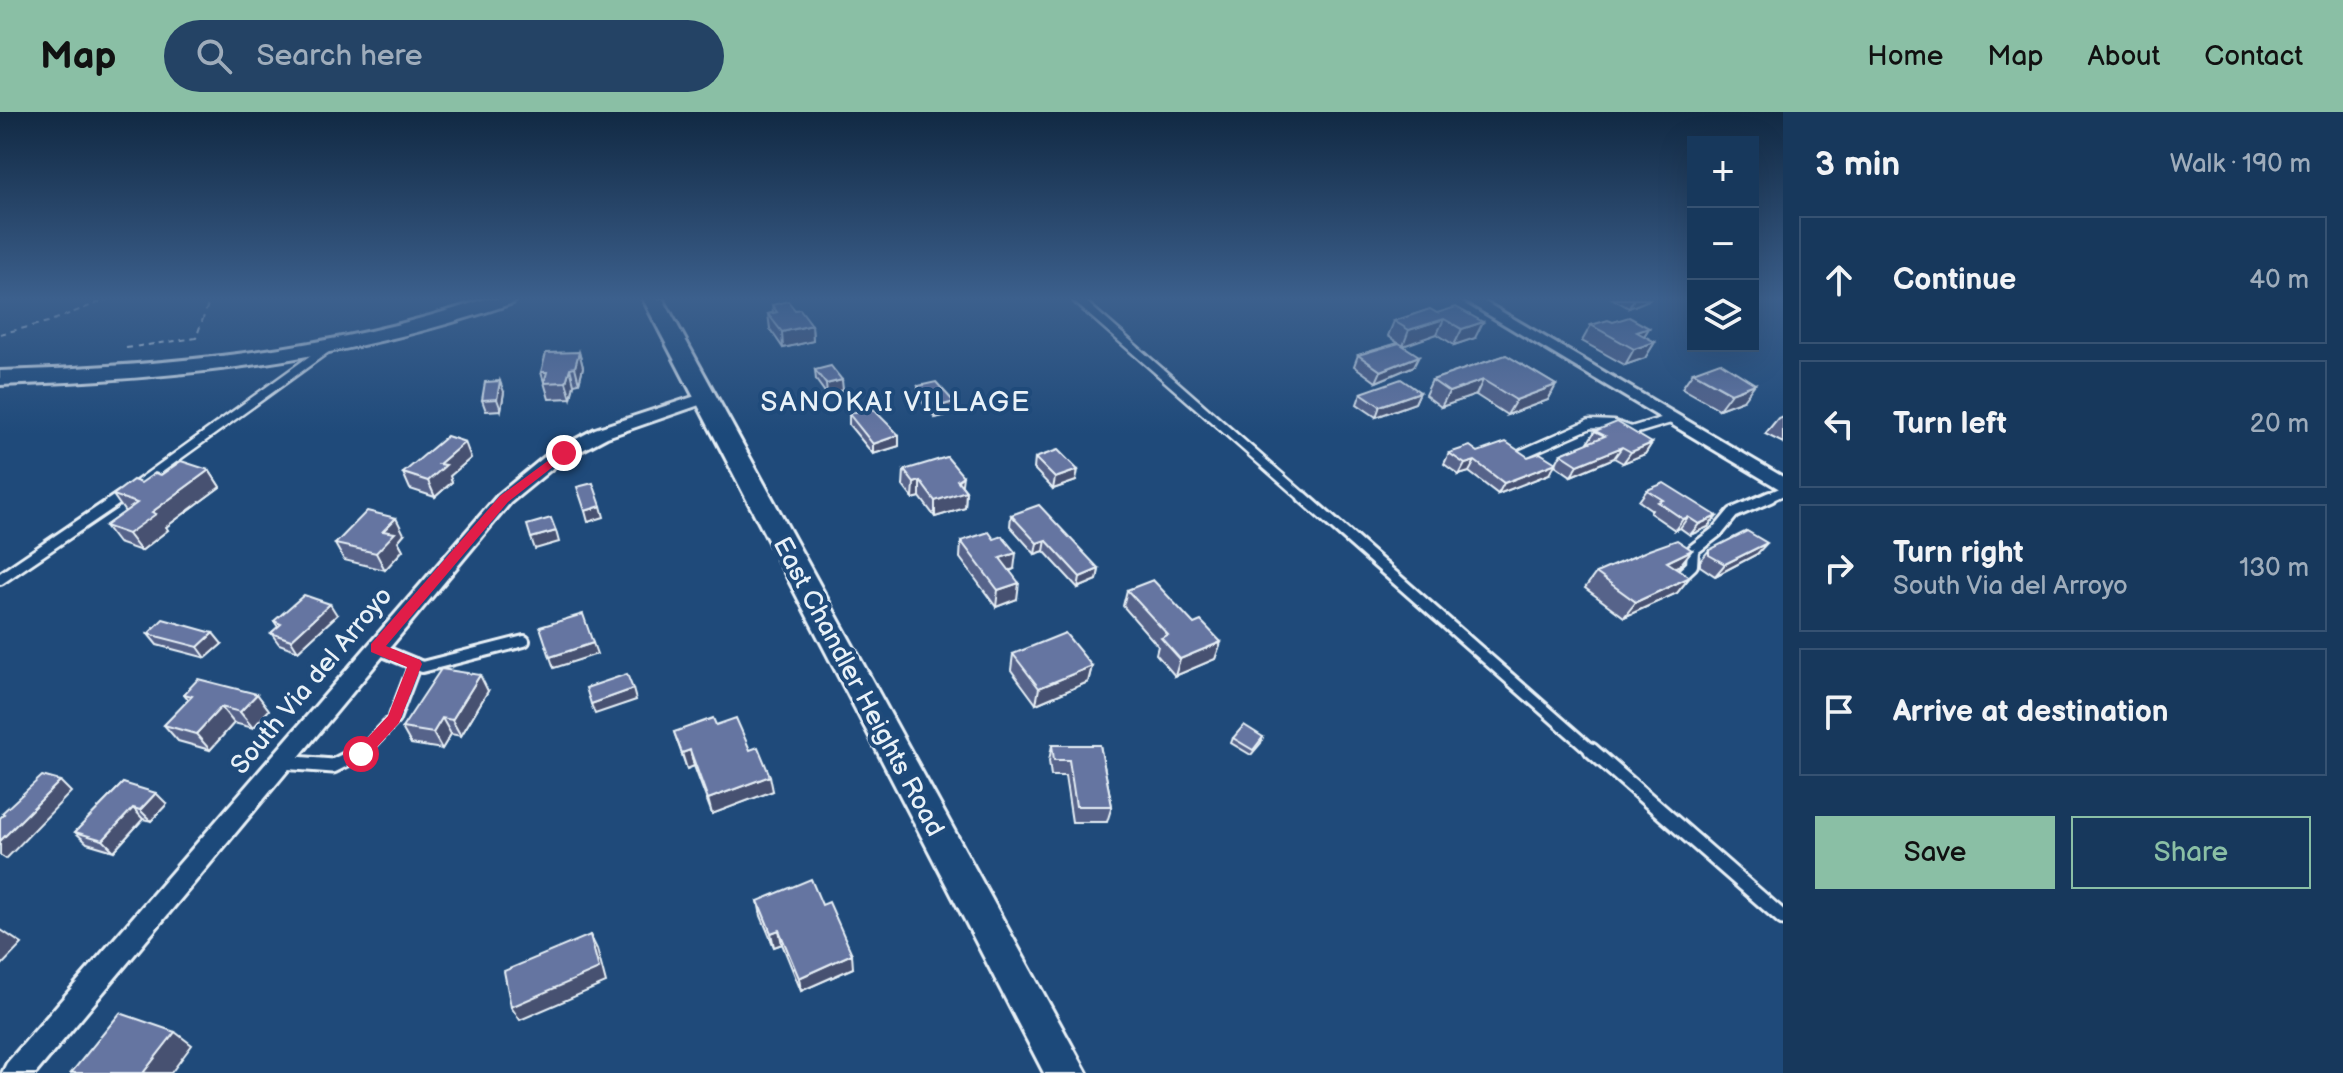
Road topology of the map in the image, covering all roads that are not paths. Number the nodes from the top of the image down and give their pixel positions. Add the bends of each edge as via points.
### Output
1 (347, 344) edge
2 (677, 344) edge
3 (1128, 344) edge
4 (1544, 344) edge
5 (326, 349) junction
6 (0, 378) edge
7 (705, 398) junction
8 (1671, 419) junction
9 (1522, 454) edge
10 (1783, 485) edge
11 (1783, 491) edge
12 (0, 579) edge
13 (1674, 582) edge
14 (524, 641) dead end
15 (376, 648) junction
16 (415, 664) junction
17 (280, 762) junction
18 (1783, 918) edge
19 (17, 1073) edge
20 (1066, 1073) edge

1 - 5 main road
2 - 7 main road, East Chandler Heights Road
3 - 18 lane
4 - 8 street
5 - 6 main road via 166,372
5 - 12 lane
7 - 15 street, South Via del Arroyo via 601,433 554,458 504,499
7 - 20 main road, East Chandler Heights Road
8 - 9 lane via 1631,431 1590,424
8 - 10 street
11 - 13 lane via 1733,513 1693,550 1692,565
14 - 16 lane via 422,667
15 - 16 lane
15 - 17 street, South Via del Arroyo
16 - 17 lane via 394,719 361,754 333,766
17 - 19 street, South Via del Arroyo

